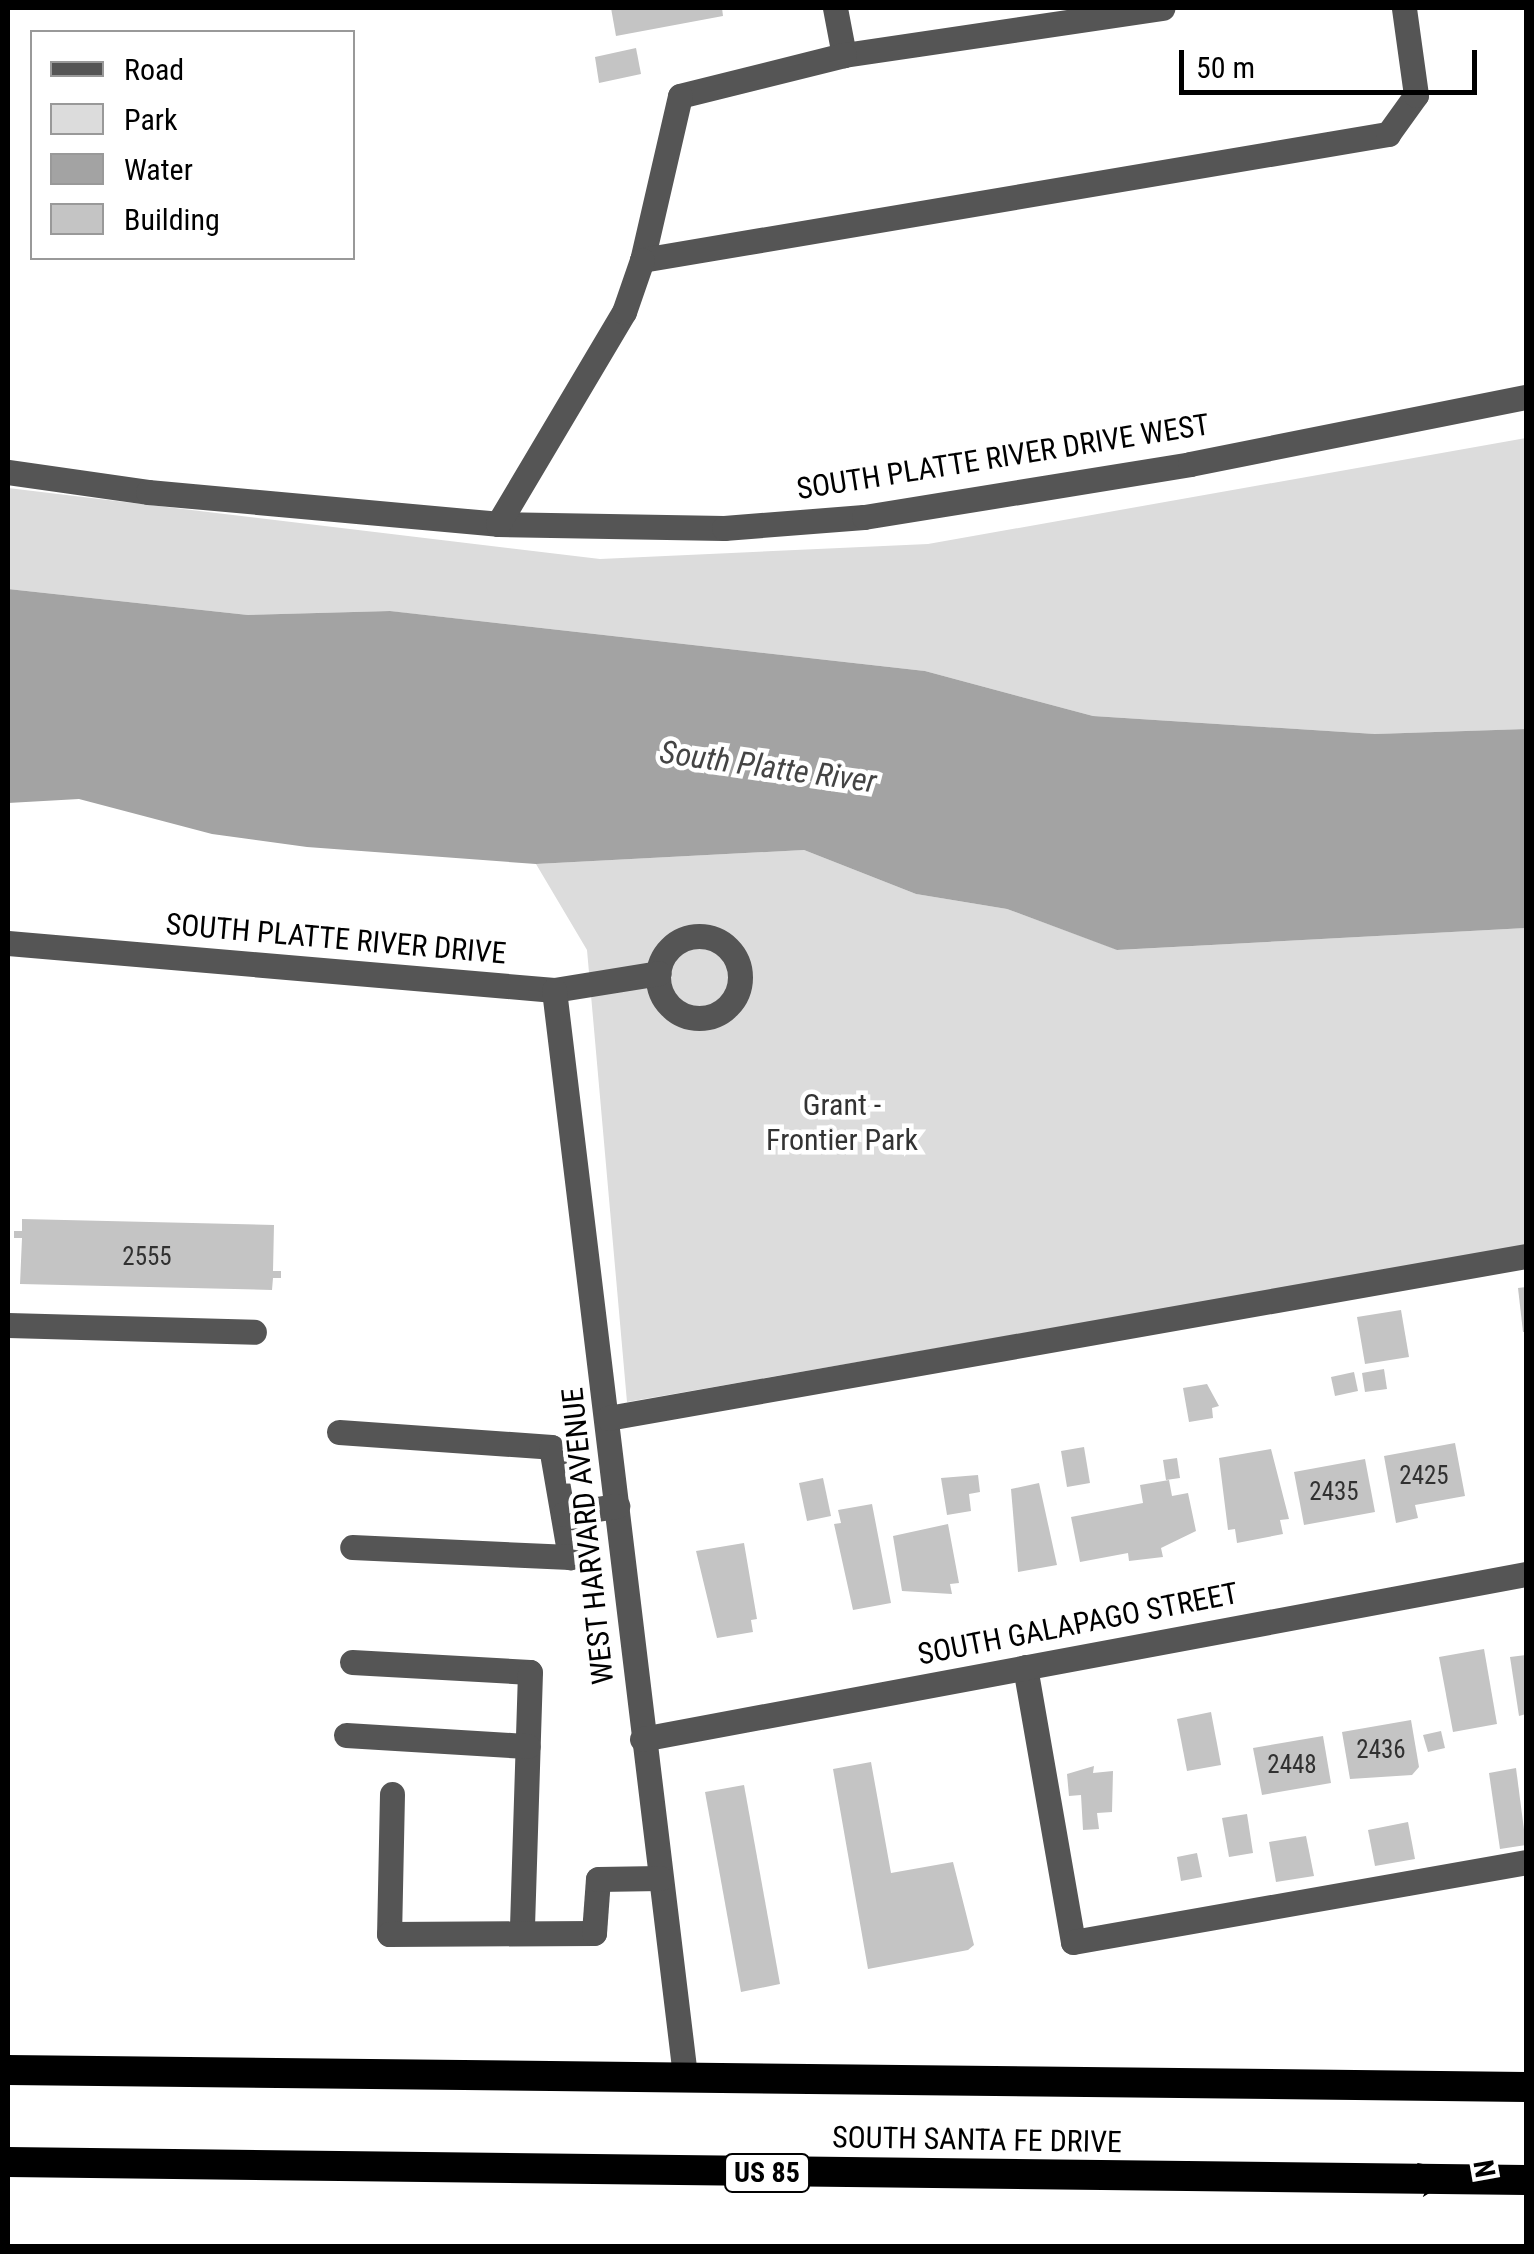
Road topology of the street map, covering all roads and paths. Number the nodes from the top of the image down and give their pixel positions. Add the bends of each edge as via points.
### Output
1 (835, 8) edge
2 (1163, 8) edge
3 (1404, 8) edge
4 (844, 56) junction
5 (642, 260) junction
6 (1526, 397) edge
7 (8, 472) edge
8 (498, 524) junction
9 (8, 943) edge
10 (659, 973) dead end
11 (554, 990) junction
12 (1526, 1256) edge
13 (8, 1325) edge
14 (254, 1332) dead end
15 (608, 1418) junction
16 (340, 1432) dead end
17 (617, 1506) junction
18 (563, 1514) junction
19 (352, 1547) dead end
20 (1526, 1574) edge
21 (352, 1662) dead end
22 (1024, 1668) junction
23 (346, 1735) dead end
24 (642, 1739) junction
25 (528, 1746) junction
26 (392, 1794) dead end
27 (1526, 1862) edge
28 (660, 1878) junction
29 (522, 1933) junction
30 (8, 2070) edge
31 (685, 2076) junction
32 (1526, 2087) edge
33 (8, 2162) edge
34 (1526, 2180) edge

1 - 4 street
2 - 4 street
3 - 5 street via 1416,95 1388,134
4 - 5 street via 680,96
5 - 8 street via 624,312
6 - 8 street, SOUTH PLATTE RIVER DRIVE WEST via 1190,464 864,517 724,528
7 - 8 street, SOUTH PLATTE RIVER DRIVE WEST via 148,492
9 - 11 street, SOUTH PLATTE RIVER DRIVE
10 - 11 street, SOUTH PLATTE RIVER DRIVE
11 - 15 street, WEST HARVARD AVENUE
12 - 15 street
13 - 14 street
15 - 17 street, WEST HARVARD AVENUE
16 - 18 street via 551,1447
17 - 18 street
17 - 24 street, WEST HARVARD AVENUE
18 - 19 street via 570,1557
20 - 22 street, SOUTH GALAPAGO STREET
21 - 25 street via 530,1672
22 - 24 street, SOUTH GALAPAGO STREET
22 - 27 street via 1073,1942
23 - 25 street
24 - 28 street, WEST HARVARD AVENUE
25 - 29 street
26 - 29 street via 389,1934
28 - 29 street via 598,1879 594,1933
28 - 31 street, WEST HARVARD AVENUE
30 - 31 highway, SOUTH SANTA FE DRIVE
31 - 32 highway, SOUTH SANTA FE DRIVE
33 - 34 highway, SOUTH SANTA FE DRIVE / US 85

